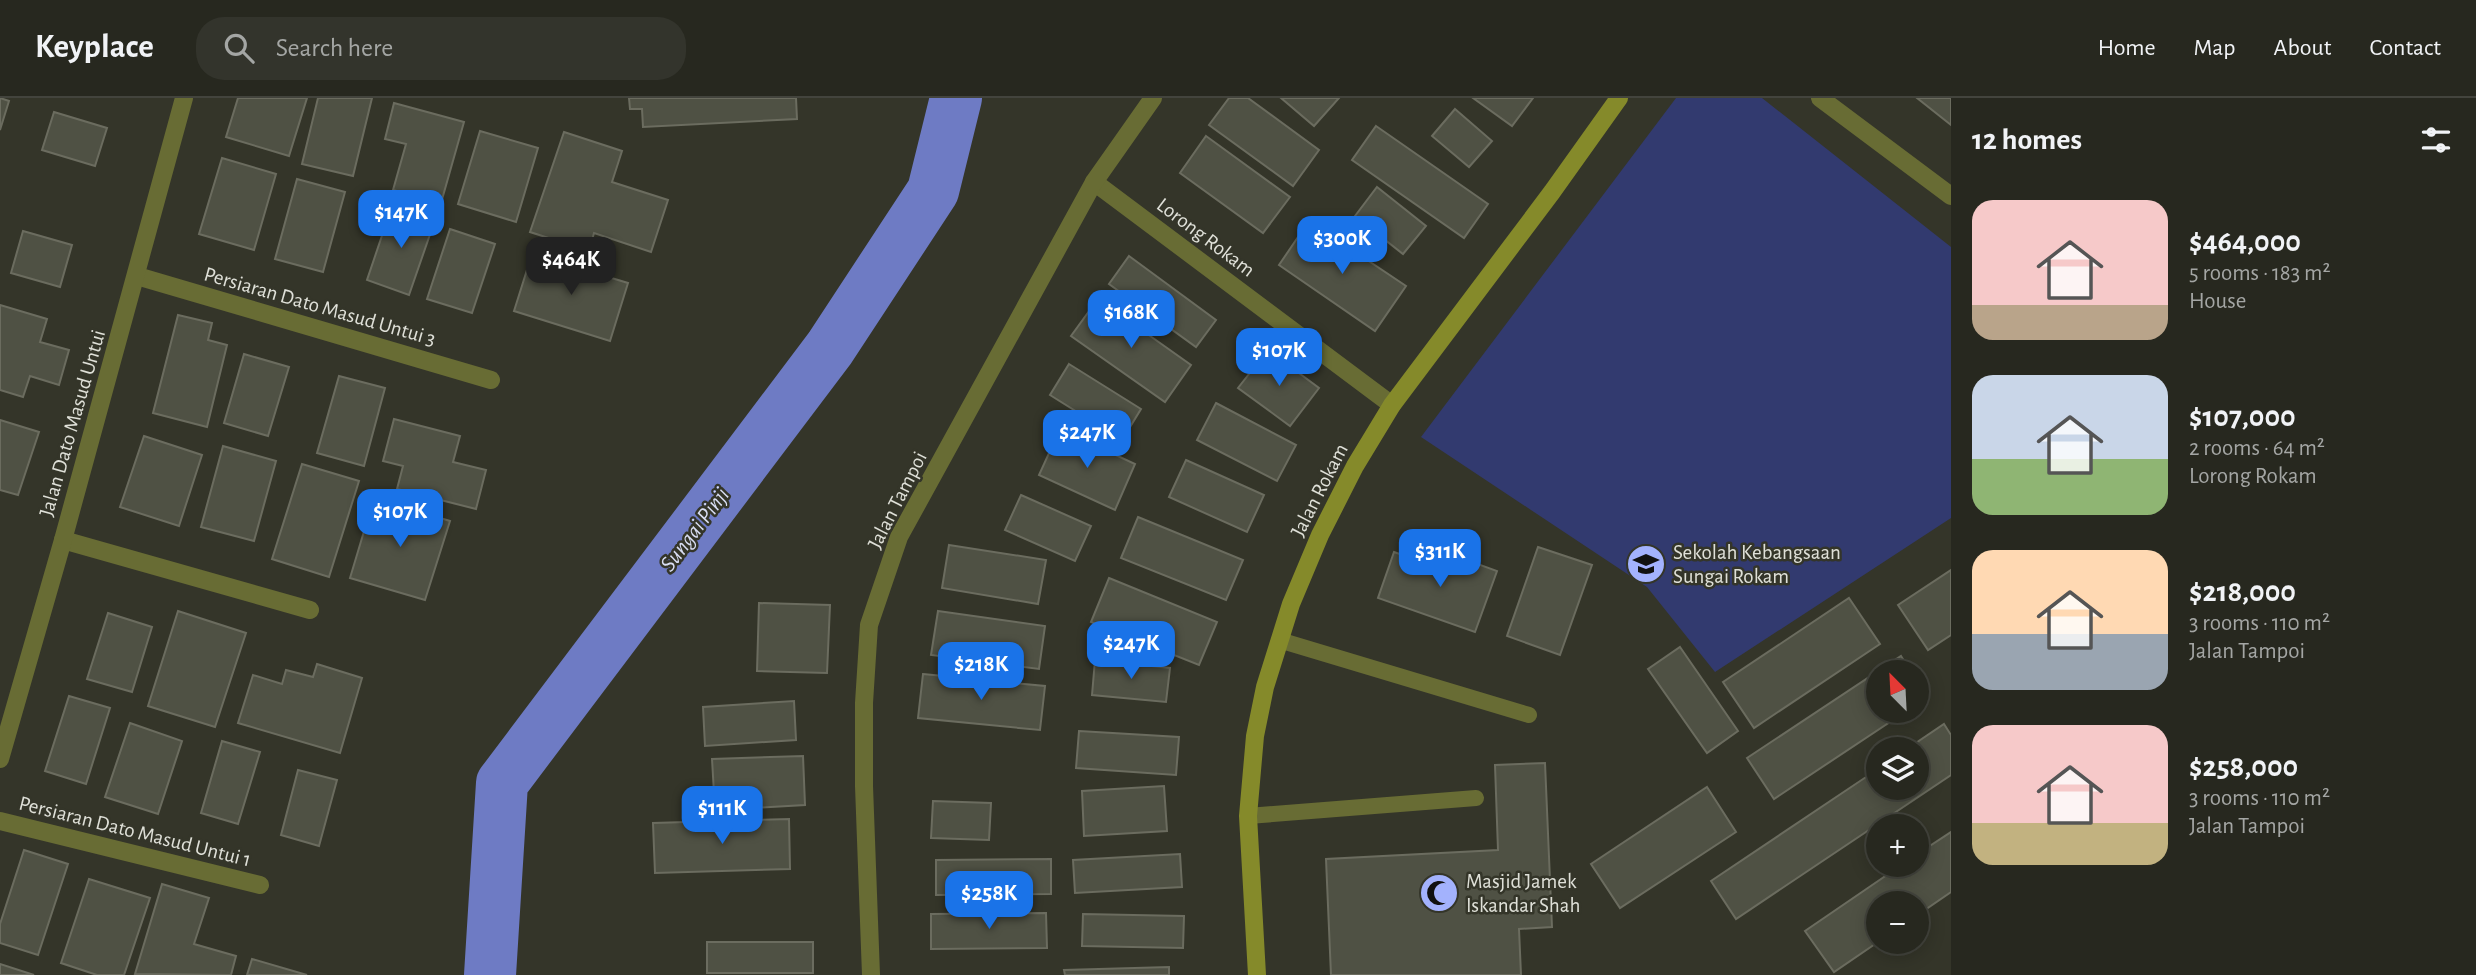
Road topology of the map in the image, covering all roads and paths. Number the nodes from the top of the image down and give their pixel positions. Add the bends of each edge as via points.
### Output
1 (184, 98) edge
2 (1153, 98) edge
3 (1619, 98) edge
4 (1820, 98) edge
5 (1094, 182) junction
6 (1951, 196) edge
7 (137, 276) junction
8 (491, 380) dead end
9 (1392, 405) junction
10 (63, 540) junction
11 (310, 610) dead end
12 (1279, 640) junction
13 (1529, 715) dead end
14 (0, 759) edge
15 (1476, 798) dead end
16 (1248, 816) junction
17 (0, 821) edge
18 (260, 885) dead end
19 (871, 975) edge
20 (1257, 975) edge

1 - 7 street, Jalan Dato Masud Untui
2 - 5 street, Jalan Tampoi
3 - 9 main road, Jalan Rokam
4 - 6 street
5 - 9 street, Lorong Rokam
5 - 19 street, Jalan Tampoi via 899,537 870,625 864,758
7 - 8 street, Persiaran Dato Masud Untui 3
7 - 10 street, Jalan Dato Masud Untui
9 - 12 main road, Jalan Rokam via 1320,535
10 - 11 street
10 - 14 street, Jalan Dato Masud Untui
12 - 13 lane
12 - 16 main road, Jalan Rokam via 1255,736
15 - 16 lane
16 - 20 main road, Jalan Rokam
17 - 18 street, Persiaran Dato Masud Untui 1

